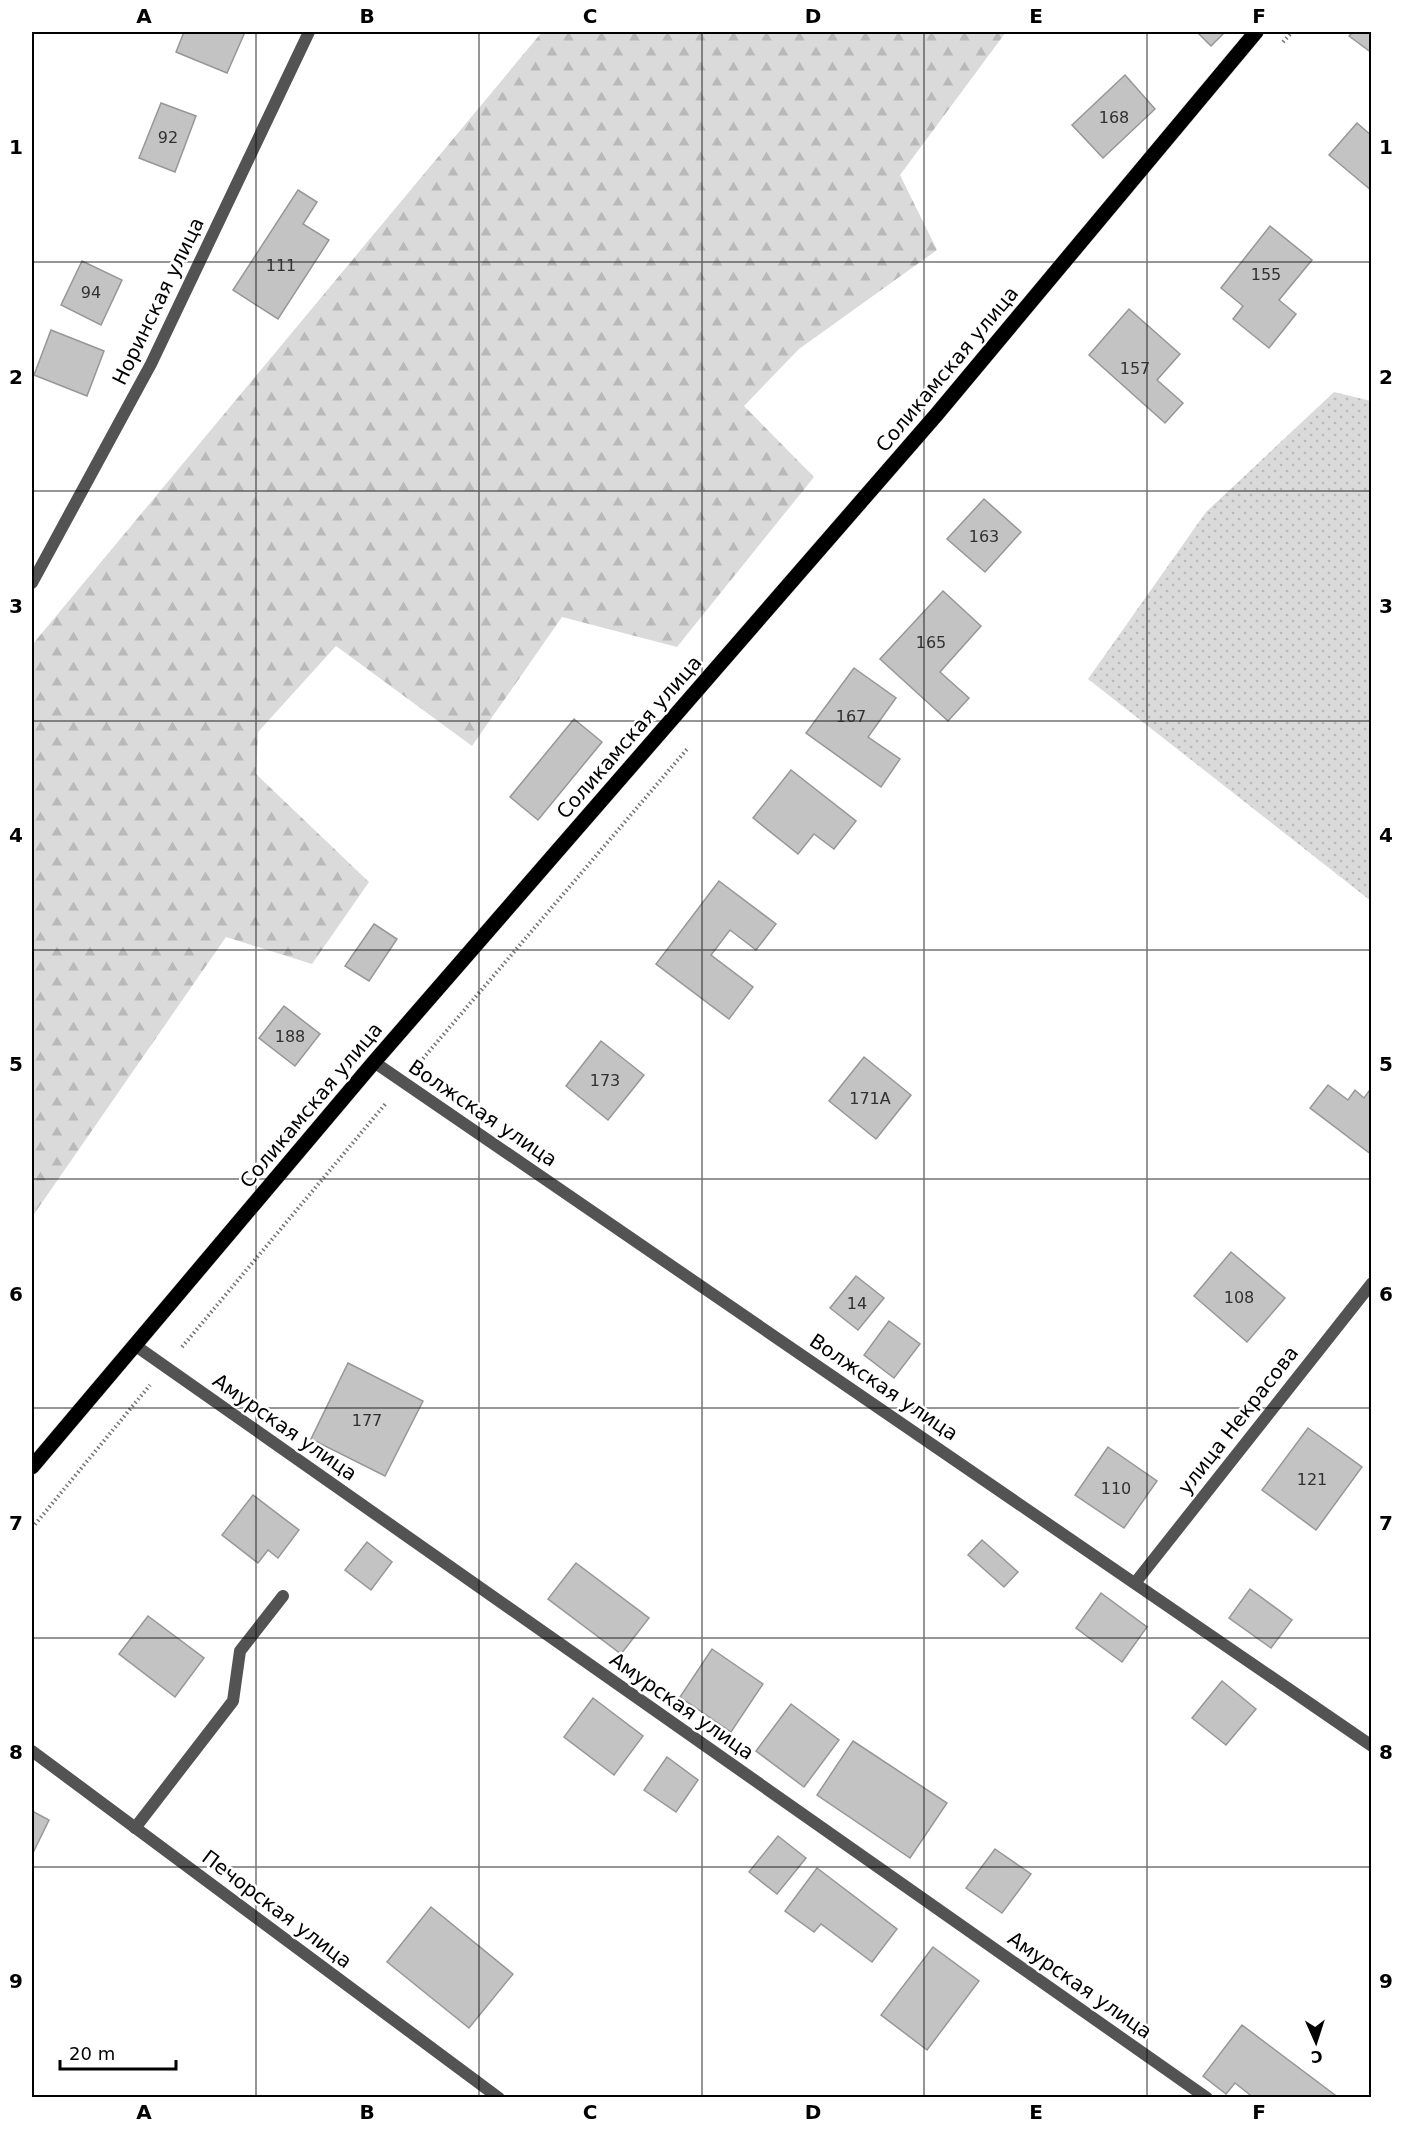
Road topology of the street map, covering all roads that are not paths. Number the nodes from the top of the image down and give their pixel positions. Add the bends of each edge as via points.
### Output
1 (309, 32) edge
2 (1256, 32) edge
3 (32, 583) edge
4 (374, 1062) junction
5 (1371, 1282) edge
6 (136, 1346) junction
7 (32, 1467) edge
8 (1136, 1583) junction
9 (283, 1596) dead end
10 (1371, 1746) edge
11 (32, 1751) edge
12 (135, 1828) junction
13 (498, 2097) edge
14 (1207, 2097) edge

1 - 3 street, Норинская улица via 151,364
2 - 4 main road, Соликамская улица via 938,414
4 - 6 main road, Соликамская улица
4 - 8 street, Волжская улица
5 - 8 street, улица Некрасова
6 - 7 main road, Соликамская улица
6 - 14 street, Амурская улица
8 - 10 street, Волжская улица
9 - 12 street via 240,1652 233,1701
11 - 12 street, Печорская улица
12 - 13 street, Печорская улица

